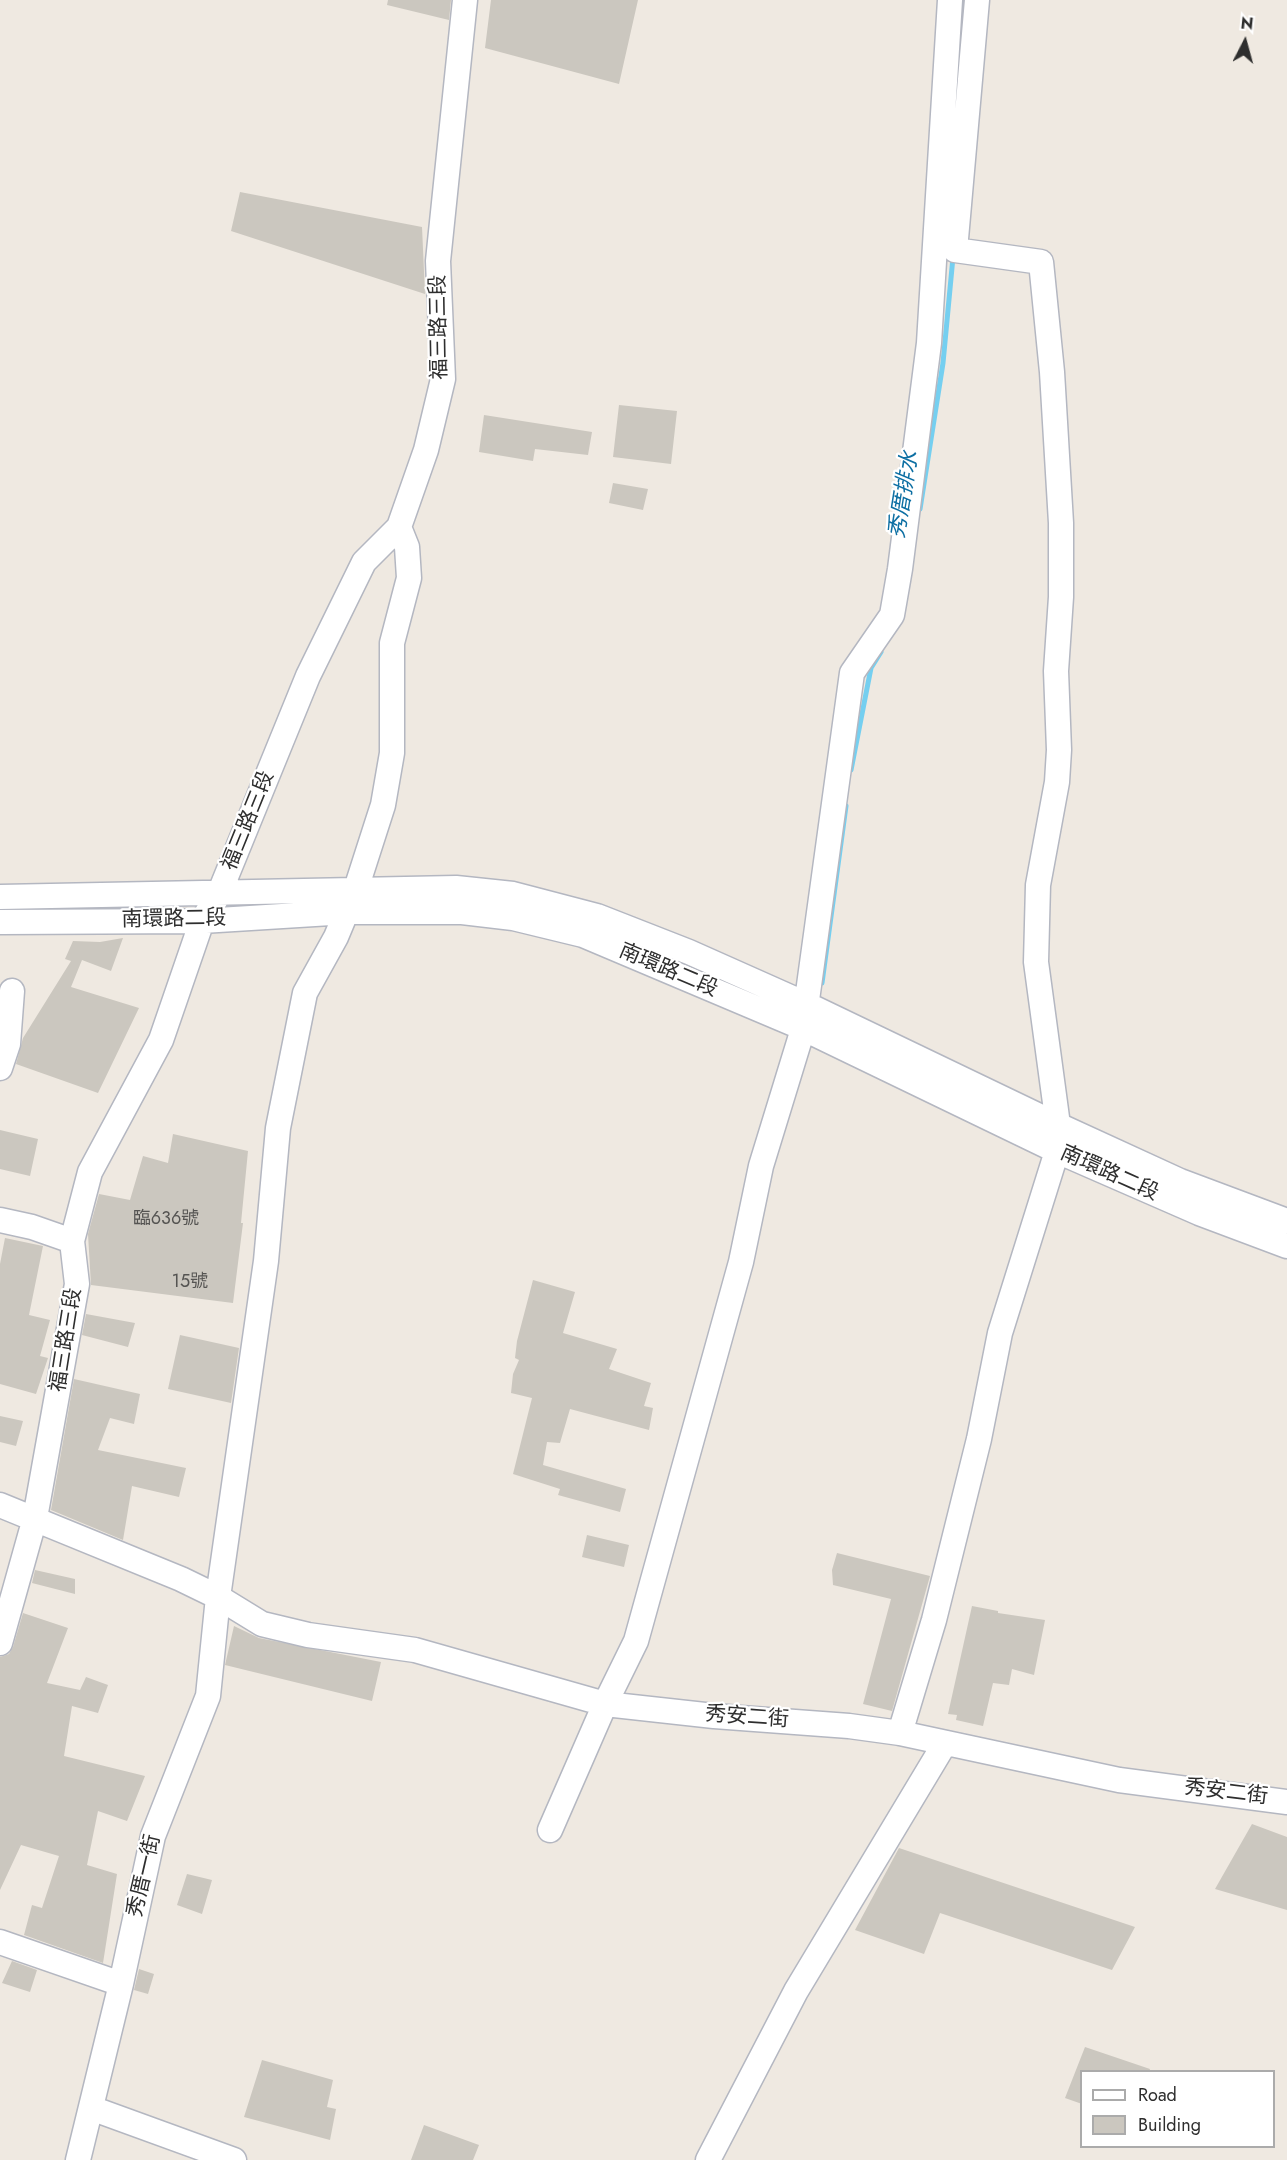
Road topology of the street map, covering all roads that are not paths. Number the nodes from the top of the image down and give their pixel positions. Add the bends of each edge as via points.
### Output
1 (465, 0) edge
2 (950, 0) edge
3 (977, 0) edge
4 (964, 142) junction
5 (940, 143) junction
6 (399, 527) junction
7 (356, 889) junction
8 (219, 894) junction
9 (0, 897) edge
10 (347, 912) junction
11 (202, 921) junction
12 (0, 922) edge
13 (12, 992) dead end
14 (808, 1005) junction
15 (803, 1029) junction
16 (0, 1068) edge
17 (1058, 1125) junction
18 (1057, 1151) junction
19 (0, 1220) edge
20 (1287, 1221) edge
21 (72, 1241) junction
22 (1287, 1246) edge
23 (0, 1505) edge
24 (35, 1518) junction
25 (218, 1597) junction
26 (0, 1642) edge
27 (605, 1704) junction
28 (900, 1733) junction
29 (945, 1743) junction
30 (1287, 1802) edge
31 (550, 1830) dead end
32 (0, 1942) edge
33 (121, 1984) junction
34 (91, 2108) junction
35 (78, 2160) edge
36 (234, 2160) edge
37 (708, 2160) edge

1 - 6 street, 福三路三段 via 438,261 443,379 426,450
2 - 5 street
3 - 4 street
4 - 5 street
4 - 17 street via 955,250 1041,262 1051,361 1061,523 1056,671 1059,750 1038,885 1036,962
5 - 14 street via 929,343 900,569 892,615 852,674
6 - 7 street, 秀厝一街 via 407,547 409,578 392,643 392,753 383,805
6 - 8 street, 福三路三段 via 364,562 309,676
7 - 8 street, 南環路二段
7 - 10 street, 秀厝一街
7 - 14 street, 南環路二段 via 456,888 513,894 597,916
8 - 9 street, 南環路二段
8 - 11 street, 福三路三段
10 - 11 street, 南環路二段
10 - 15 street, 南環路二段 via 462,912 513,918 582,935
10 - 25 street, 秀厝一街 via 305,993 278,1128 266,1260
11 - 12 street, 南環路二段
11 - 21 street, 福三路三段 via 161,1040 90,1172
13 - 16 street via 8,1044
14 - 15 street
14 - 17 street, 南環路二段
15 - 18 street, 南環路二段
15 - 27 street via 760,1166 741,1262 636,1641
17 - 18 street
17 - 20 street, 南環路二段 via 1180,1180
18 - 22 street, 南環路二段 via 1199,1214
18 - 28 street via 1000,1333 979,1439 934,1620
19 - 21 street
21 - 24 street, 福三路三段 via 77,1284
23 - 24 street, 秀安二街
24 - 25 street, 秀安二街
24 - 26 street, 福三路三段
25 - 27 street, 秀安二街 via 262,1624 308,1635 415,1650
25 - 33 street, 秀厝一街 via 208,1696 153,1836
27 - 28 street, 秀安二街
27 - 31 street
28 - 29 street, 秀安二街
29 - 30 street, 秀安二街 via 1119,1780
29 - 37 street via 796,1990
32 - 33 street
33 - 34 street, 秀厝一街
34 - 35 street, 秀厝一街
34 - 36 street

